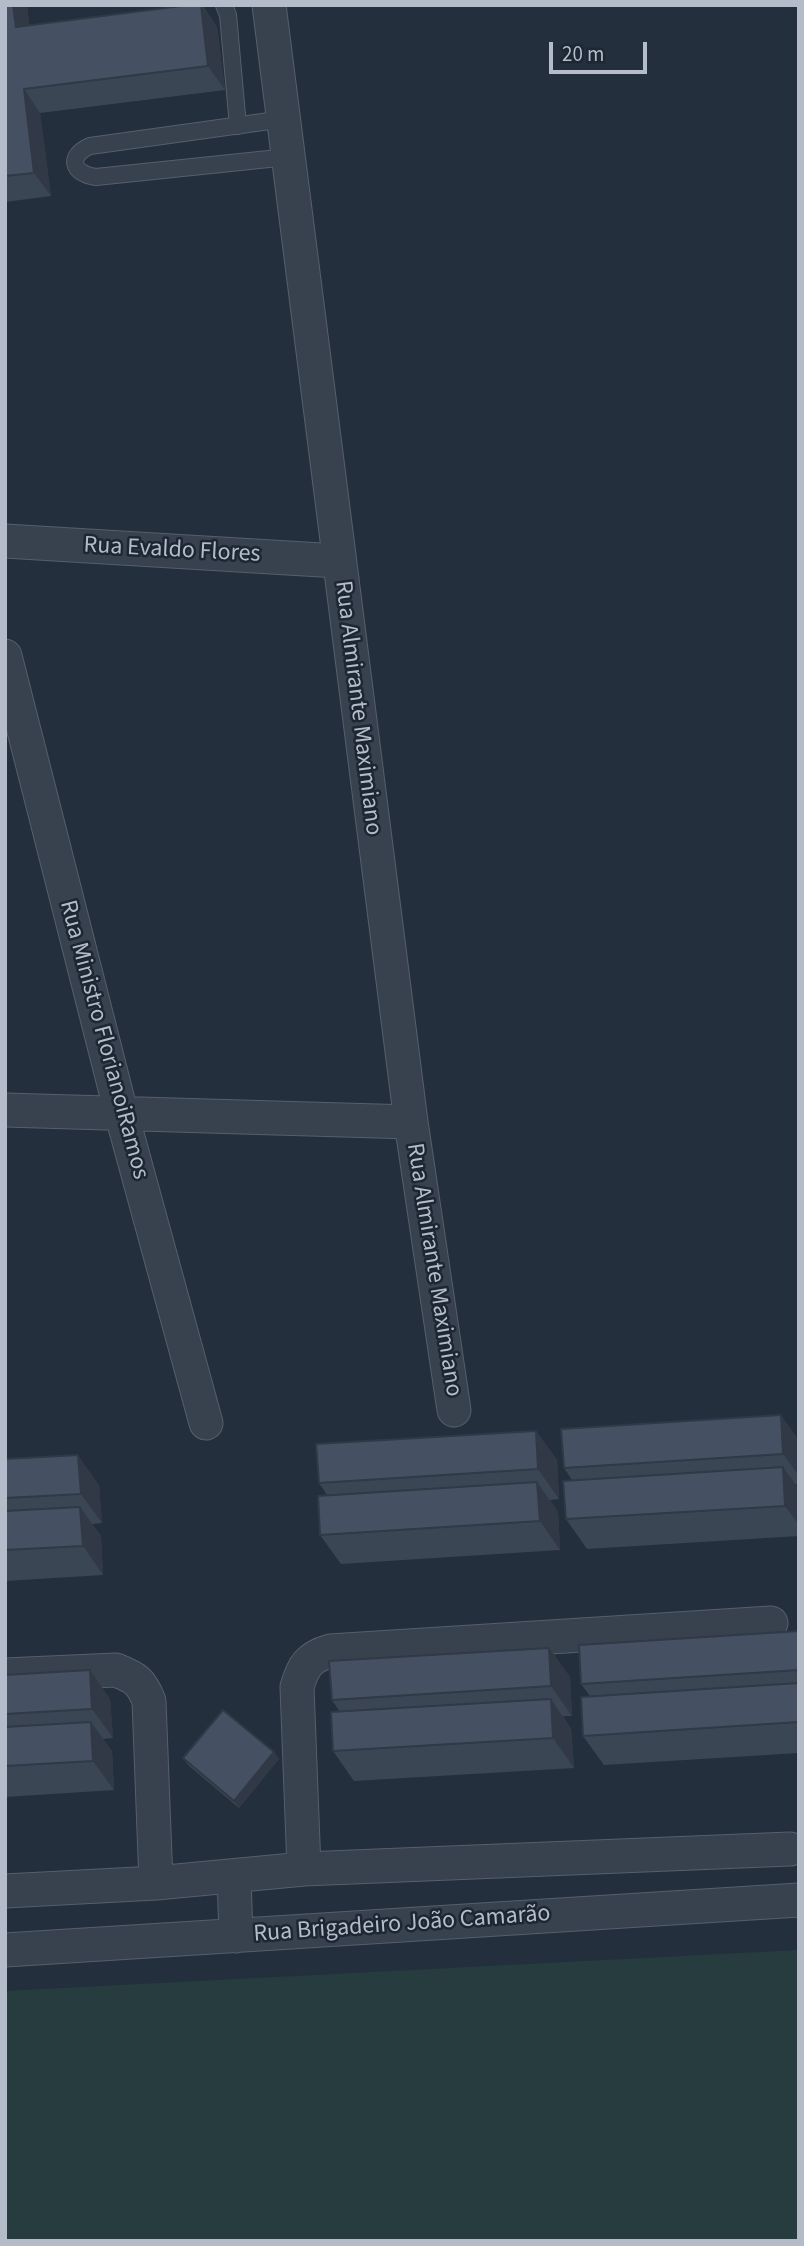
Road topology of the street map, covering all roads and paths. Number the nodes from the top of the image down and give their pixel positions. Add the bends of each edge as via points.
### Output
1 (223, 5) edge
2 (270, 5) edge
3 (284, 119) junction
4 (238, 126) junction
5 (288, 157) junction
6 (5, 541) edge
7 (338, 561) junction
8 (5, 656) edge
9 (5, 1110) edge
10 (121, 1112) junction
11 (411, 1122) junction
12 (454, 1410) dead end
13 (206, 1423) dead end
14 (771, 1623) dead end
15 (5, 1675) edge
16 (790, 1849) dead end
17 (304, 1869) junction
18 (234, 1877) junction
19 (156, 1883) junction
20 (5, 1891) edge
21 (799, 1900) edge
22 (236, 1936) junction
23 (5, 1950) edge

1 - 4 lane via 228,15
2 - 3 street, Rua Almirante Maximiano
3 - 4 lane
3 - 5 street, Rua Almirante Maximiano
4 - 5 lane via 90,146 80,150 76,169 96,177
5 - 7 street, Rua Almirante Maximiano
6 - 7 street, Rua Evaldo Flores
7 - 11 street, Rua Almirante Maximiano
8 - 10 street, Rua Ministro FlorianoiRamos
9 - 10 street
10 - 11 street
10 - 13 street, Rua Ministro FlorianoiRamos
11 - 12 street, Rua Almirante Maximiano
14 - 17 street via 315,1655 303,1666 297,1686
15 - 19 street via 116,1670 143,1684 149,1701
16 - 17 street
17 - 18 street
18 - 19 street
18 - 22 street
19 - 20 street
21 - 22 street, Rua Brigadeiro João Camarão
22 - 23 street, Rua Brigadeiro João Camarão

